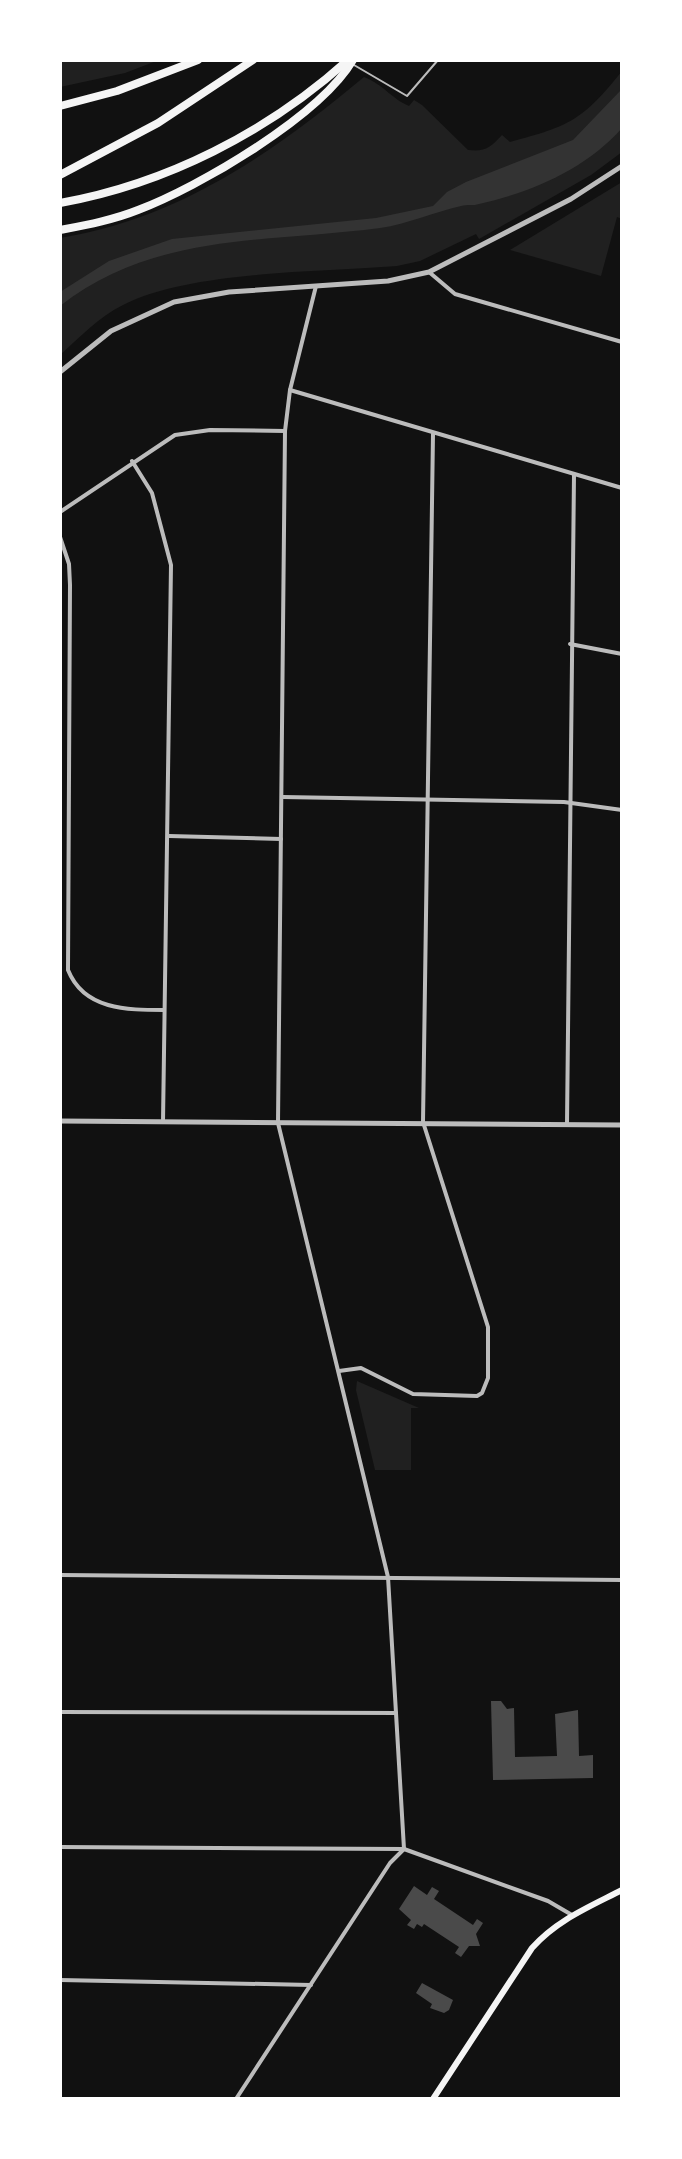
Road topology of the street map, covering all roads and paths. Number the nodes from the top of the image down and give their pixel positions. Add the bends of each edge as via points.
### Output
1 (198, 60) edge
2 (253, 60) edge
3 (349, 60) edge
4 (438, 60) edge
5 (335, 78) junction
6 (60, 106) edge
7 (622, 166) edge
8 (60, 175) edge
9 (60, 203) edge
10 (60, 230) edge
11 (429, 272) junction
12 (316, 286) junction
13 (622, 342) edge
14 (60, 372) edge
15 (290, 390) junction
16 (285, 431) junction
17 (433, 434) junction
18 (132, 461) junction
19 (574, 475) junction
20 (622, 488) edge
21 (60, 512) edge
22 (60, 537) edge
23 (570, 644) junction
24 (622, 654) edge
25 (283, 797) junction
26 (426, 800) junction
27 (569, 802) junction
28 (622, 810) edge
29 (169, 836) junction
30 (281, 839) junction
31 (164, 1010) junction
32 (60, 1121) edge
33 (163, 1122) junction
34 (423, 1122) junction
35 (278, 1123) junction
36 (567, 1124) junction
37 (622, 1125) edge
38 (338, 1371) junction
39 (60, 1575) edge
40 (388, 1577) junction
41 (622, 1580) edge
42 (60, 1712) edge
43 (396, 1713) junction
44 (60, 1847) edge
45 (404, 1849) junction
46 (622, 1890) edge
47 (572, 1915) junction
48 (60, 1980) edge
49 (311, 1985) junction
50 (236, 2099) edge
51 (433, 2099) edge

1 - 6 highway
2 - 8 highway via 158,123
3 - 4 lane via 407,96
3 - 5 highway
5 - 9 highway via 208,154 143,181
5 - 10 highway via 284,125 187,188 124,215
7 - 11 street via 571,199
11 - 12 street
11 - 13 street via 455,294
12 - 14 street via 174,302 111,331
12 - 15 street
15 - 16 street
15 - 17 street
16 - 18 street via 191,432
16 - 25 street
17 - 19 street
17 - 26 street
18 - 21 street
18 - 29 street via 152,493 171,565
19 - 20 street
19 - 23 street
22 - 31 street via 70,585 68,970 91,999 129,1010
23 - 24 street
23 - 27 street
25 - 26 street
25 - 30 street
26 - 27 street
26 - 34 street
27 - 28 street
27 - 36 street
29 - 30 street
29 - 31 street
30 - 35 street
31 - 33 street
32 - 33 street
33 - 35 street
34 - 35 street
34 - 36 street
34 - 38 street via 488,1327 486,1386 471,1397 418,1395 361,1368
35 - 38 street
36 - 37 street
38 - 40 street
39 - 40 street
40 - 41 street
40 - 43 street
42 - 43 street
43 - 45 street
44 - 45 street
45 - 47 street via 548,1901
45 - 49 street
46 - 47 main road
47 - 51 main road via 532,1948
48 - 49 street
49 - 50 street

